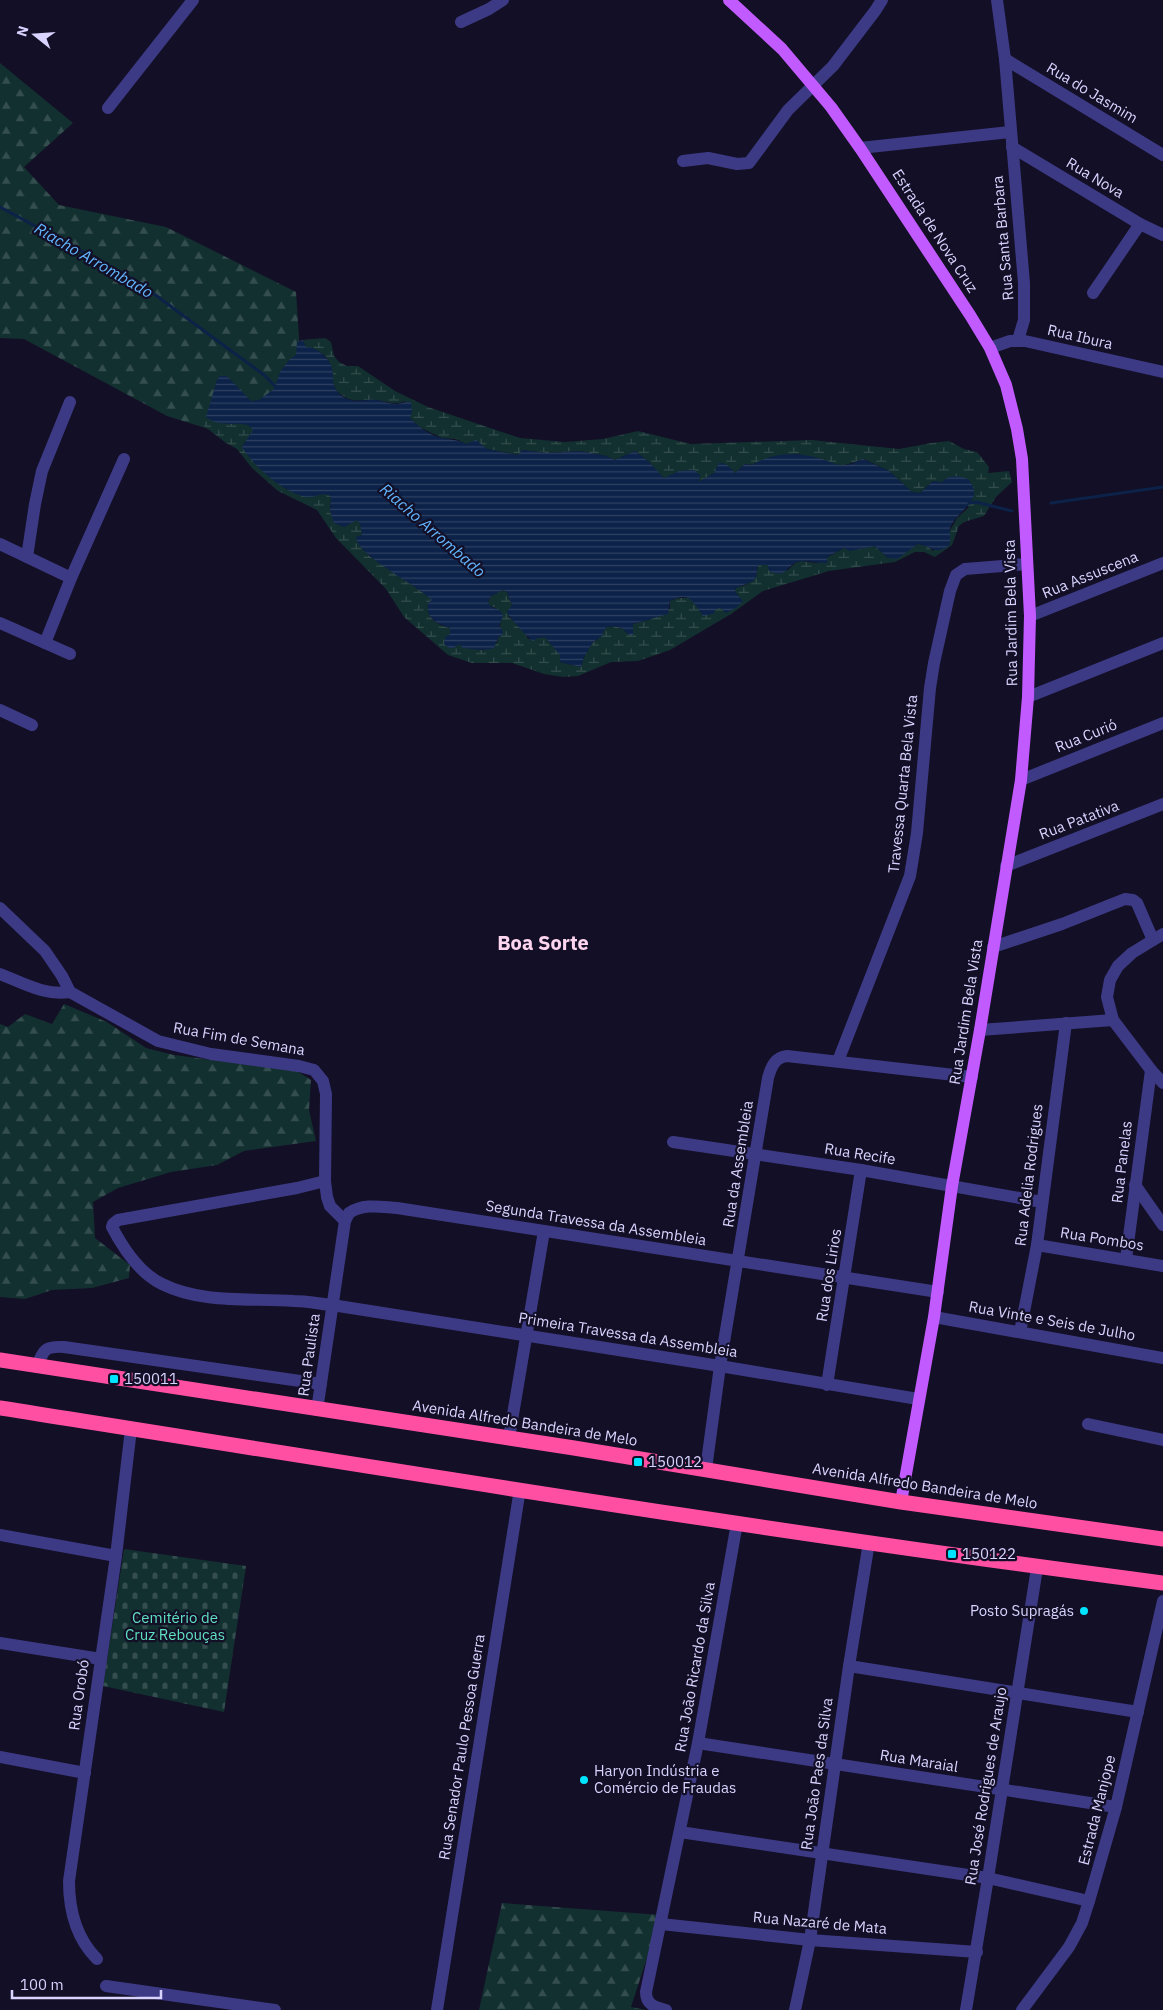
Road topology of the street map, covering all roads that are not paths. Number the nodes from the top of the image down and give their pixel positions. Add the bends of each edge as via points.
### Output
1 (193, 0) edge
2 (503, 0) edge
3 (729, 0) edge
4 (882, 0) edge
5 (997, 0) edge
6 (460, 22) dead end
7 (1005, 59) junction
8 (813, 86) junction
9 (108, 108) dead end
10 (1010, 132) junction
11 (1012, 147) junction
12 (860, 148) junction
13 (1163, 155) edge
14 (683, 161) dead end
15 (1140, 224) junction
16 (1163, 235) edge
17 (1093, 293) dead end
18 (1018, 340) junction
19 (990, 348) junction
20 (1163, 372) edge
21 (70, 402) dead end
22 (124, 459) dead end
23 (1026, 523) joint
24 (0, 544) edge
25 (27, 557) junction
26 (1163, 563) edge
27 (1027, 564) junction
28 (71, 578) junction
29 (1030, 616) junction
30 (0, 623) edge
31 (45, 643) junction
32 (1163, 643) edge
33 (70, 654) dead end
34 (1028, 697) junction
35 (0, 710) edge
36 (1163, 723) edge
37 (32, 725) dead end
38 (1021, 780) junction
39 (1163, 804) edge
40 (1006, 866) junction
41 (0, 908) edge
42 (1158, 937) edge
43 (993, 946) junction
44 (0, 974) edge
45 (70, 992) junction
46 (1112, 1020) junction
47 (1066, 1023) junction
48 (980, 1030) junction
49 (838, 1061) junction
50 (1151, 1070) junction
51 (972, 1077) junction
52 (1163, 1083) edge
53 (673, 1142) dead end
54 (756, 1156) junction
55 (861, 1170) junction
56 (325, 1180) junction
57 (952, 1186) junction
58 (1135, 1186) junction
59 (1042, 1202) junction
60 (345, 1221) junction
61 (1163, 1225) edge
62 (544, 1231) junction
63 (1037, 1245) junction
64 (1126, 1259) junction
65 (739, 1261) junction
66 (1163, 1266) edge
67 (845, 1278) junction
68 (938, 1292) junction
69 (332, 1306) junction
70 (934, 1317) junction
71 (1020, 1332) junction
72 (527, 1336) junction
73 (1163, 1358) edge
74 (0, 1360) edge
75 (37, 1366) junction
76 (720, 1366) junction
77 (321, 1384) junction
78 (827, 1385) junction
79 (918, 1400) junction
80 (0, 1408) edge
81 (317, 1410) junction
82 (1088, 1424) dead end
83 (132, 1428) junction
84 (509, 1438) junction
85 (1163, 1440) edge
86 (706, 1470) junction
87 (520, 1489) junction
88 (901, 1502) junction
89 (737, 1523) junction
90 (0, 1536) edge
91 (1163, 1539) edge
92 (869, 1542) junction
93 (116, 1556) junction
94 (1037, 1568) junction
95 (1163, 1583) edge
96 (1163, 1601) edge
97 (0, 1643) edge
98 (101, 1659) junction
99 (849, 1666) junction
100 (1018, 1694) junction
101 (1138, 1712) junction
102 (698, 1743) junction
103 (0, 1757) edge
104 (836, 1764) junction
105 (85, 1773) junction
106 (1001, 1790) junction
107 (1116, 1807) junction
108 (680, 1832) junction
109 (822, 1853) junction
110 (988, 1878) junction
111 (1089, 1902) junction
112 (661, 1924) junction
113 (810, 1940) junction
114 (976, 1952) junction
115 (97, 1959) dead end
116 (106, 1986) dead end
117 (274, 2010) edge
118 (437, 2010) edge
119 (666, 2010) edge
120 (795, 2010) edge
121 (966, 2010) edge
122 (1022, 2010) edge

1 - 9 street
2 - 6 street via 489,10
3 - 8 main road, Estrada de Nova Cruz via 782,50
4 - 8 street via 845,52
5 - 7 street, Rua Santa Barbara
7 - 10 street, Rua Santa Barbara
7 - 13 street, Rua do Jasmim
8 - 12 main road, Estrada de Nova Cruz
8 - 14 street via 788,110 749,163 708,158
10 - 11 street, Rua Santa Barbara
10 - 12 street
11 - 15 street, Rua Nova
11 - 18 street, Rua Santa Barbara via 1025,303
12 - 19 main road, Estrada de Nova Cruz
15 - 16 street, Rua Nova
15 - 17 street
18 - 19 street, Rua Ibura
18 - 20 street, Rua Ibura
19 - 23 main road, Estrada de Nova Cruz via 1006,385 1017,429
21 - 25 street via 42,471
22 - 28 street
23 - 27 main road, Rua Jardim Bela Vista
24 - 25 street
25 - 28 street
26 - 29 street, Rua Assuscena
27 - 29 main road, Rua Jardim Bela Vista
27 - 49 street, Travessa Quarta Bela Vista via 968,568 956,575 940,630 930,688 910,876
28 - 31 street
29 - 34 main road, Rua Jardim Bela Vista
30 - 31 street
31 - 33 street
32 - 34 street
34 - 38 main road, Rua Jardim Bela Vista
35 - 37 street
36 - 38 street, Rua Curió
38 - 40 main road, Rua Jardim Bela Vista
39 - 40 street, Rua Patativa
40 - 43 main road, Rua Jardim Bela Vista
41 - 45 street via 45,951
42 - 43 street via 1137,903 1125,899
42 - 46 street via 1123,961 1112,975 1107,997
43 - 48 main road, Rua Jardim Bela Vista
44 - 45 street via 47,993
45 - 56 street, Rua Fim de Semana via 158,1041 211,1054 314,1070 323,1081 328,1113
46 - 47 street
46 - 50 street
47 - 48 street
47 - 59 street, Rua Adelia Rodrigues
48 - 51 main road, Rua Jardim Bela Vista
49 - 51 street, Rua da Assembleia
49 - 54 street, Rua da Assembleia via 787,1056 776,1061 768,1078
50 - 52 street
50 - 58 street, Rua Panelas
51 - 57 main road, Rua Jardim Bela Vista
53 - 54 street, Rua Recife
54 - 55 street, Rua Recife
54 - 65 street, Rua da Assembleia
55 - 57 street, Rua Recife
55 - 67 street, Rua dos Lirios
56 - 60 street, Rua Fim de Semana via 330,1206
56 - 69 street, Primeira Travessa da Assembleia via 297,1188 118,1220 112,1227 122,1246 142,1270 160,1284 184,1293 220,1299 296,1301
57 - 59 street, Rua Recife
57 - 68 main road, Rua Jardim Bela Vista
58 - 61 street
58 - 64 street, Rua Panelas
59 - 63 street, Rua Adelia Rodrigues
60 - 62 street, Segunda Travessa da Assembleia via 354,1210 373,1206
60 - 69 street, Rua Paulista
62 - 65 street, Segunda Travessa da Assembleia
62 - 72 street
63 - 64 street, Rua Pombos
63 - 71 street, Rua Adelia Rodrigues
64 - 66 street, Rua Pombos
65 - 67 street, Segunda Travessa da Assembleia
65 - 76 street, Rua da Assembleia
67 - 68 street, Segunda Travessa da Assembleia
67 - 78 street, Rua dos Lirios
68 - 70 main road, Rua Jardim Bela Vista
69 - 72 street, Primeira Travessa da Assembleia
69 - 77 street, Rua Paulista
70 - 71 street, Rua Vinte e Seis de Julho
70 - 79 main road, Rua Jardim Bela Vista
71 - 73 street, Rua Vinte e Seis de Julho
72 - 76 street, Primeira Travessa da Assembleia
72 - 84 street
74 - 75 highway, Avenida Alfredo Bandeira de Melo
75 - 77 street via 42,1353 51,1346
75 - 81 highway, Avenida Alfredo Bandeira de Melo
76 - 78 street, Primeira Travessa da Assembleia
76 - 86 street, Rua da Assembleia
77 - 81 street, Rua Paulista
78 - 79 street, Primeira Travessa da Assembleia
79 - 88 main road, Rua Jardim Bela Vista
80 - 83 highway
81 - 84 highway, Avenida Alfredo Bandeira de Melo
82 - 85 street
83 - 87 highway
83 - 93 street, Rua Orobó
84 - 86 highway, Avenida Alfredo Bandeira de Melo
86 - 88 highway, Avenida Alfredo Bandeira de Melo
87 - 89 highway
87 - 118 street, Rua Senador Paulo Pessoa Guerra
88 - 91 highway, Avenida Alfredo Bandeira de Melo
89 - 92 highway
89 - 102 street, Rua João Ricardo da Silva
90 - 93 street
92 - 94 highway
92 - 99 street, Rua João Paes da Silva
93 - 98 street, Rua Orobó
94 - 95 highway
94 - 100 street, Rua José Rodrigues de Araujo
96 - 101 street, Estrada Manjope
97 - 98 street
98 - 105 street, Rua Orobó
99 - 100 street
99 - 104 street, Rua João Paes da Silva
100 - 101 street
100 - 106 street, Rua José Rodrigues de Araujo
101 - 107 street, Estrada Manjope
102 - 104 street, Rua Maraial
102 - 108 street, Rua João Ricardo da Silva
103 - 105 street
104 - 106 street, Rua Maraial
104 - 109 street, Rua João Paes da Silva
105 - 115 street, Rua Orobó via 69,1874 69,1895 79,1935
106 - 107 street, Rua Maraial
106 - 110 street, Rua José Rodrigues de Araujo
107 - 111 street, Estrada Manjope
108 - 109 street
108 - 112 street, Rua João Ricardo da Silva
109 - 110 street
109 - 113 street, Rua João Paes da Silva
110 - 111 street
110 - 114 street, Rua José Rodrigues de Araujo
111 - 122 street, Estrada Manjope via 1082,1923 1068,1946
112 - 113 street, Rua Nazaré de Mata
112 - 119 street, Rua João Ricardo da Silva via 646,1995 649,2004
113 - 114 street, Rua Nazaré de Mata
113 - 120 street, Rua João Paes da Silva
114 - 121 street, Rua José Rodrigues de Araujo
116 - 117 street

